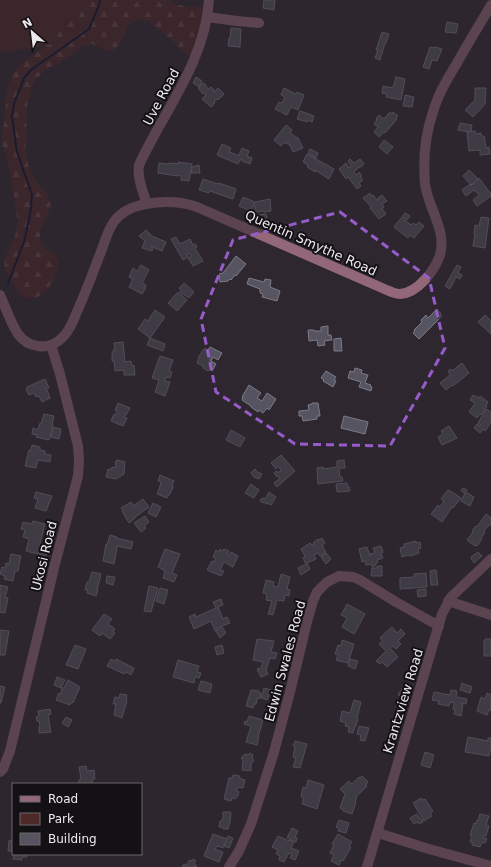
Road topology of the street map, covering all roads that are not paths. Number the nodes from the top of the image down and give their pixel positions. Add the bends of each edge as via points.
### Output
1 (209, 0) edge
2 (491, 5) edge
3 (207, 17) junction
4 (259, 23) dead end
5 (147, 204) junction
6 (0, 295) edge
7 (51, 346) junction
8 (491, 559) edge
9 (448, 601) junction
10 (491, 615) edge
11 (439, 626) junction
12 (0, 772) edge
13 (378, 832) junction
14 (491, 866) edge
15 (229, 867) edge
16 (367, 867) edge

1 - 3 street, Uve Road
2 - 5 street, Quentin Smythe Road via 448,78 433,111 425,148 426,185 440,232 441,246 438,260 430,274 409,292 399,294 389,291 192,205 172,202
3 - 4 street
3 - 5 street, Uve Road via 190,71 139,165 139,180
5 - 7 street, Quentin Smythe Road via 126,212 113,224 70,327 58,342
6 - 7 street via 20,335 32,345
7 - 12 street, Ukosi Road via 78,446 78,476 10,751
8 - 9 street, Krantzview Road
9 - 10 street
9 - 11 street, Krantzview Road
11 - 13 street, Krantzview Road
11 - 15 street, Edwin Swales Road via 352,577 339,576 327,582 317,592 274,752 251,824
13 - 14 street
13 - 16 street, Krantzview Road

